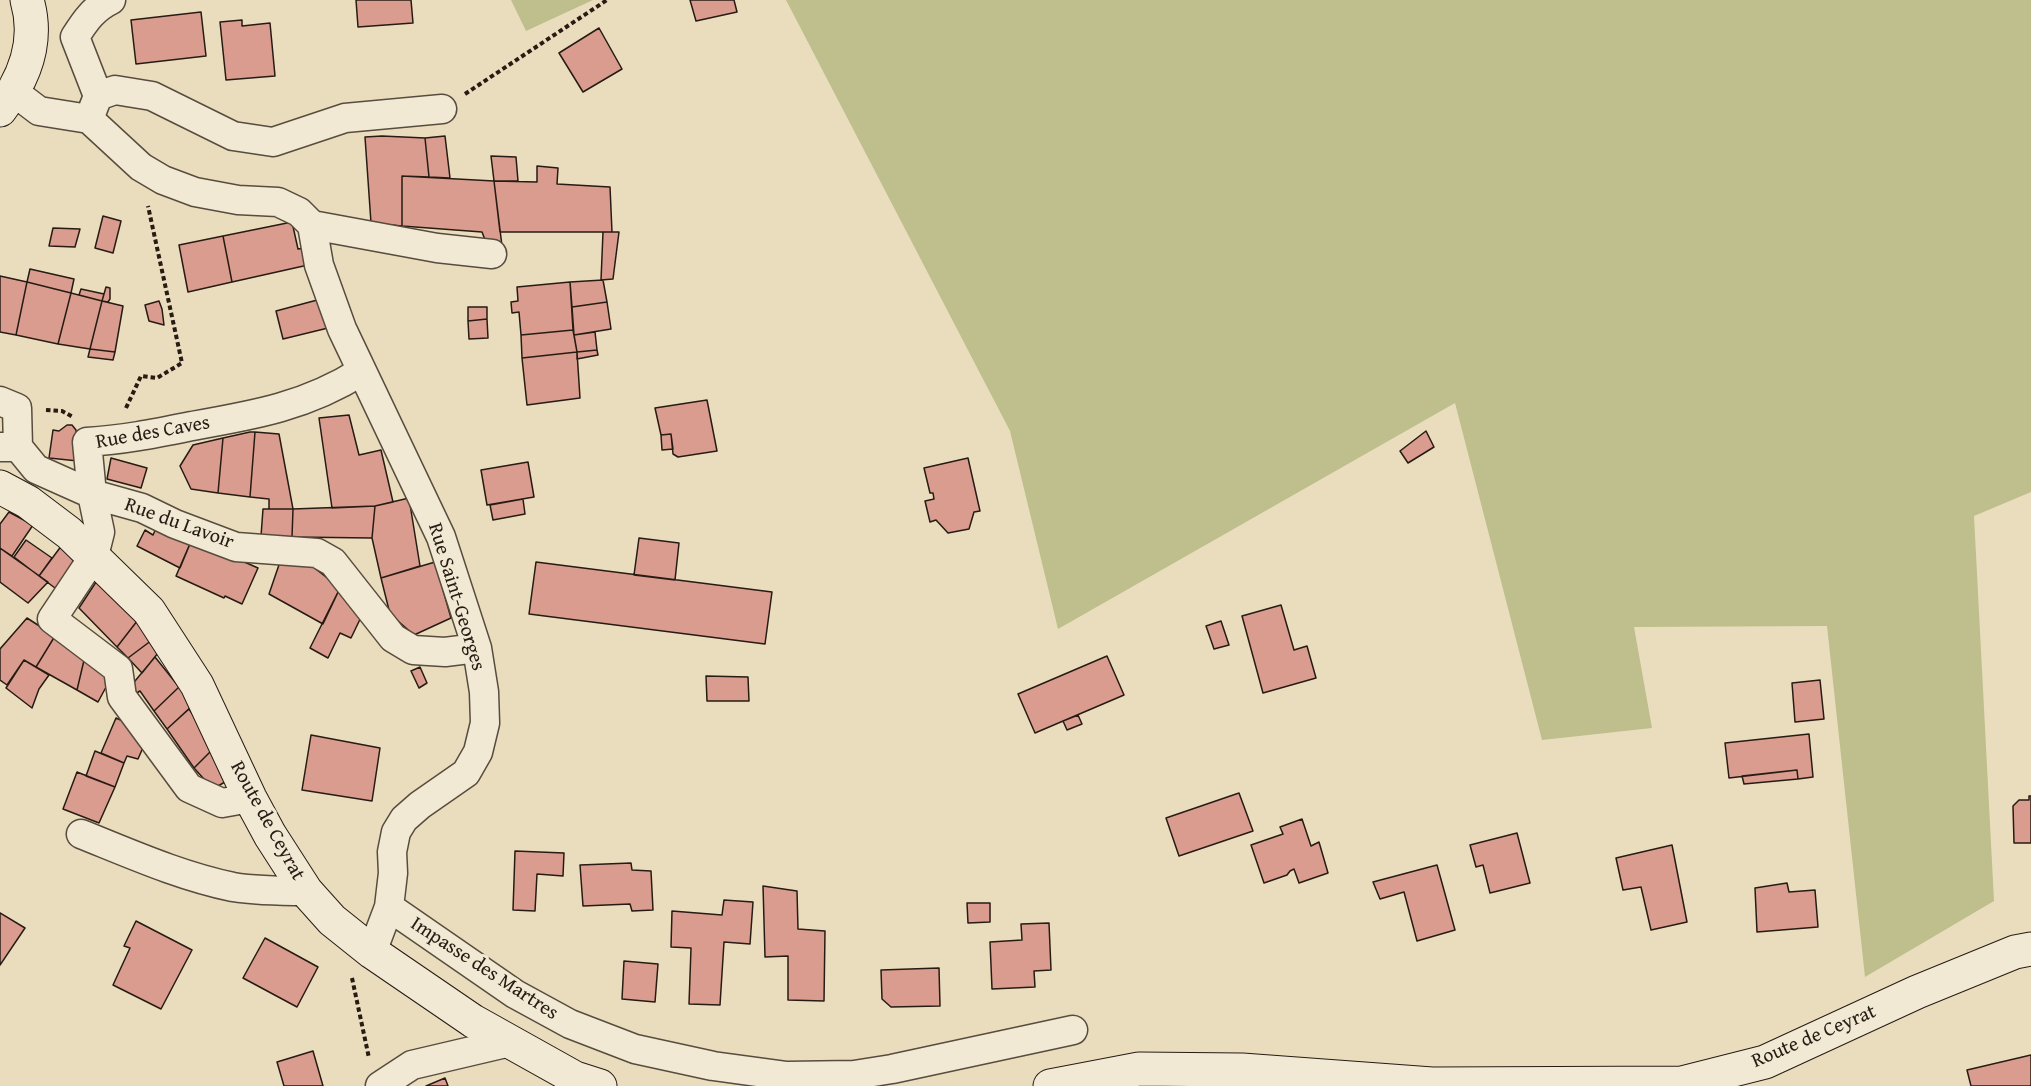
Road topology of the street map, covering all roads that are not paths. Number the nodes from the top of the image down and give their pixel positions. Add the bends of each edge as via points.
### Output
1 (27, 0) edge
2 (111, 0) edge
3 (7, 101) edge
4 (94, 107) junction
5 (442, 109) road end
6 (312, 225) junction
7 (492, 254) dead end
8 (362, 371) junction
9 (0, 401) edge
10 (9, 447) edge
11 (0, 487) edge
12 (92, 494) junction
13 (94, 556) junction
14 (477, 648) junction
15 (250, 798) junction
16 (81, 834) dead end
17 (306, 891) junction
18 (389, 907) junction
19 (2031, 949) edge
20 (361, 960) junction
21 (1073, 1030) dead end
22 (510, 1042) junction
23 (375, 1073) edge
24 (1433, 1085) edge
25 (600, 1086) edge
26 (1050, 1086) edge

1 - 3 street via 31,26 28,62
2 - 4 street via 87,18 75,37
3 - 4 street via 39,111
4 - 5 street via 115,90 152,96 233,136 273,142 345,117
4 - 6 street via 141,167 163,180 195,192 278,202
6 - 7 street
6 - 8 street, Rue Saint-Georges via 319,266
8 - 12 street, Rue des Caves via 301,402 258,414 119,440 87,442
8 - 14 street, Rue Saint-Georges via 441,537
9 - 10 street via 17,408
10 - 12 street, Rue du Lavoir via 36,469
11 - 13 street, Route de Ceyrat via 28,502
12 - 13 street, Rue des Caves via 100,532
12 - 14 street, Rue du Lavoir via 142,508 236,547 316,553 333,562 393,638 413,650
13 - 15 street, Route de Ceyrat via 149,611 197,685
13 - 15 street, Rue des Caves via 52,619 118,669 122,697 189,788 222,803
14 - 18 street, Rue Saint-Georges via 485,723 478,752 466,773 420,805 396,832
15 - 17 street, Route de Ceyrat
16 - 17 street via 150,862 234,887
17 - 20 street, Route de Ceyrat
18 - 20 street, Rue Saint-Georges
18 - 21 street, Impasse des Martres via 515,994 570,1024 635,1048 713,1066 787,1076 854,1075
19 - 24 street, Route de Ceyrat via 2014,952 1917,992 1765,1062 1682,1083
20 - 22 street, Route de Ceyrat
22 - 23 street
22 - 25 street, Route de Ceyrat via 575,1078
24 - 26 street, Route de Ceyrat via 1242,1070 1140,1069

